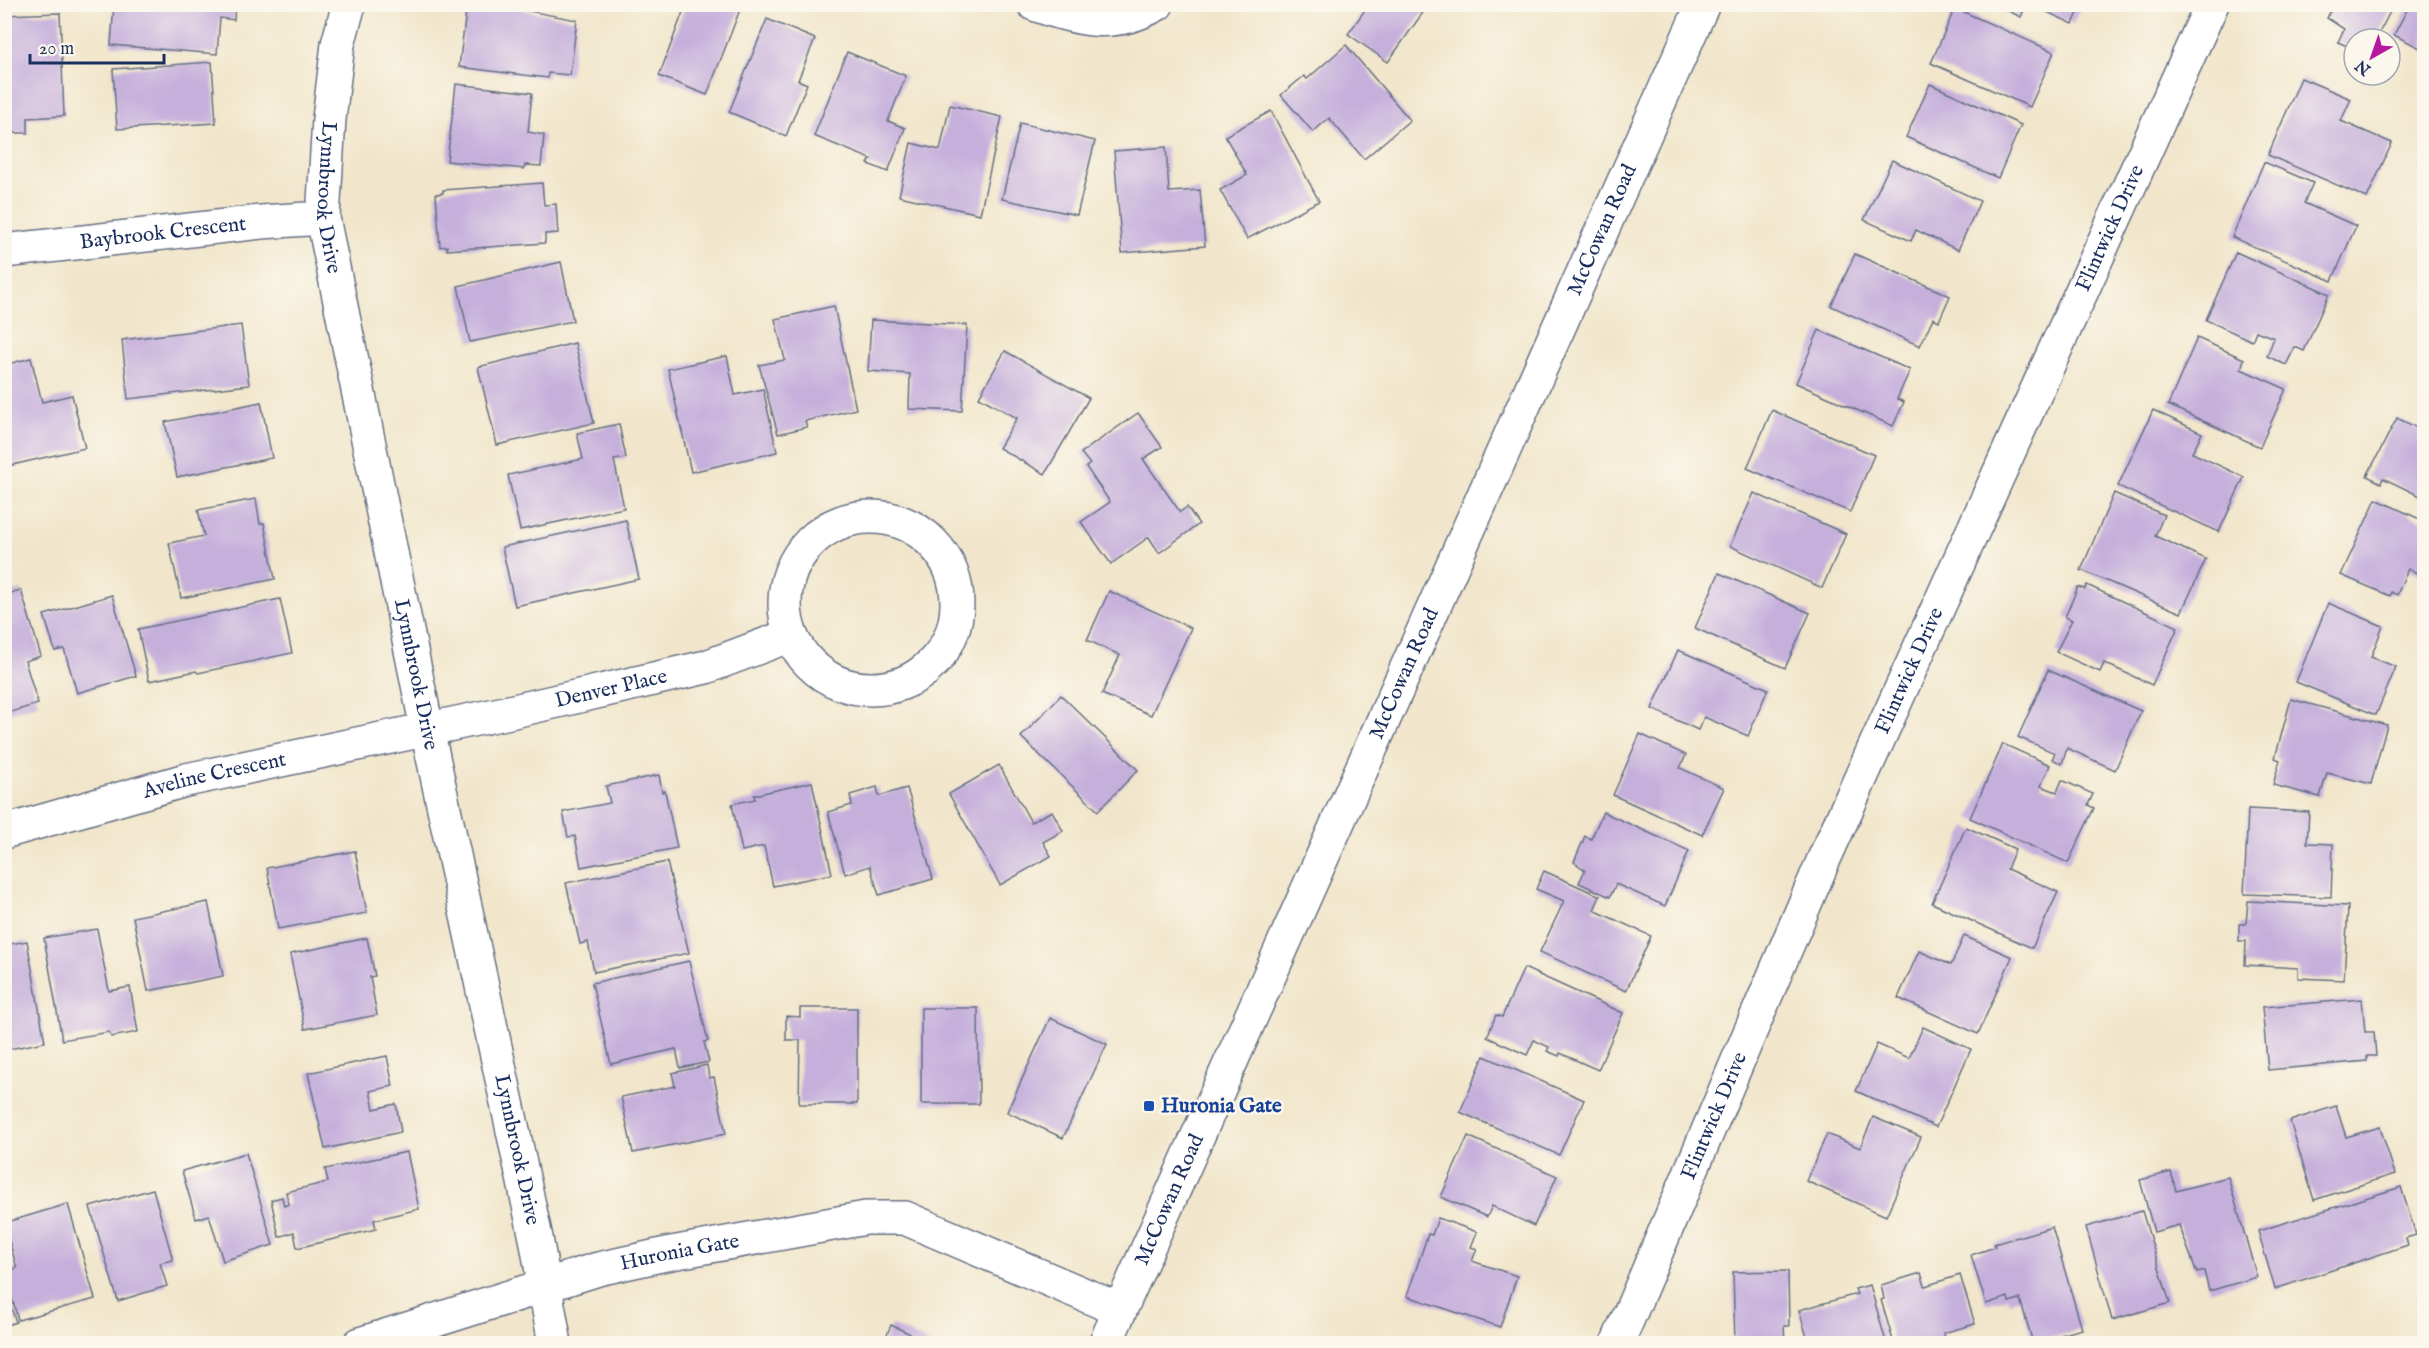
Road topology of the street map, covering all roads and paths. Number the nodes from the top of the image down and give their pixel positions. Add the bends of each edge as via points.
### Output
1 (349, 4) edge
2 (1034, 4) edge
3 (1157, 4) edge
4 (1703, 4) edge
5 (2212, 4) edge
6 (323, 218) junction
7 (4, 251) edge
8 (791, 635) junction
9 (427, 729) junction
10 (4, 832) edge
11 (544, 1286) junction
12 (1120, 1310) junction
13 (360, 1344) edge
14 (555, 1344) edge
15 (1105, 1344) edge
16 (1617, 1344) edge

1 - 6 street, Lynnbrook Drive via 338,44
2 - 3 street via 1101,21 1135,16
4 - 12 street, McCowan Road
5 - 16 street, Flintwick Drive via 1824,859
6 - 7 street, Baybrook Crescent
6 - 9 street, Lynnbrook Drive
8 - 8 street via 806,659 828,677 854,688 882,689 909,681 932,664 949,642 957,614 956,586 946,560 927,537 903,523 875,517 847,521 821,533 801,553 789,579 785,607
8 - 9 street, Denver Place via 706,667
9 - 10 street, Aveline Crescent via 186,780
9 - 11 street, Lynnbrook Drive
11 - 12 street, Huronia Gate via 666,1254 866,1218 905,1218
11 - 13 street
11 - 14 street, Lynnbrook Drive
12 - 15 street, McCowan Road

